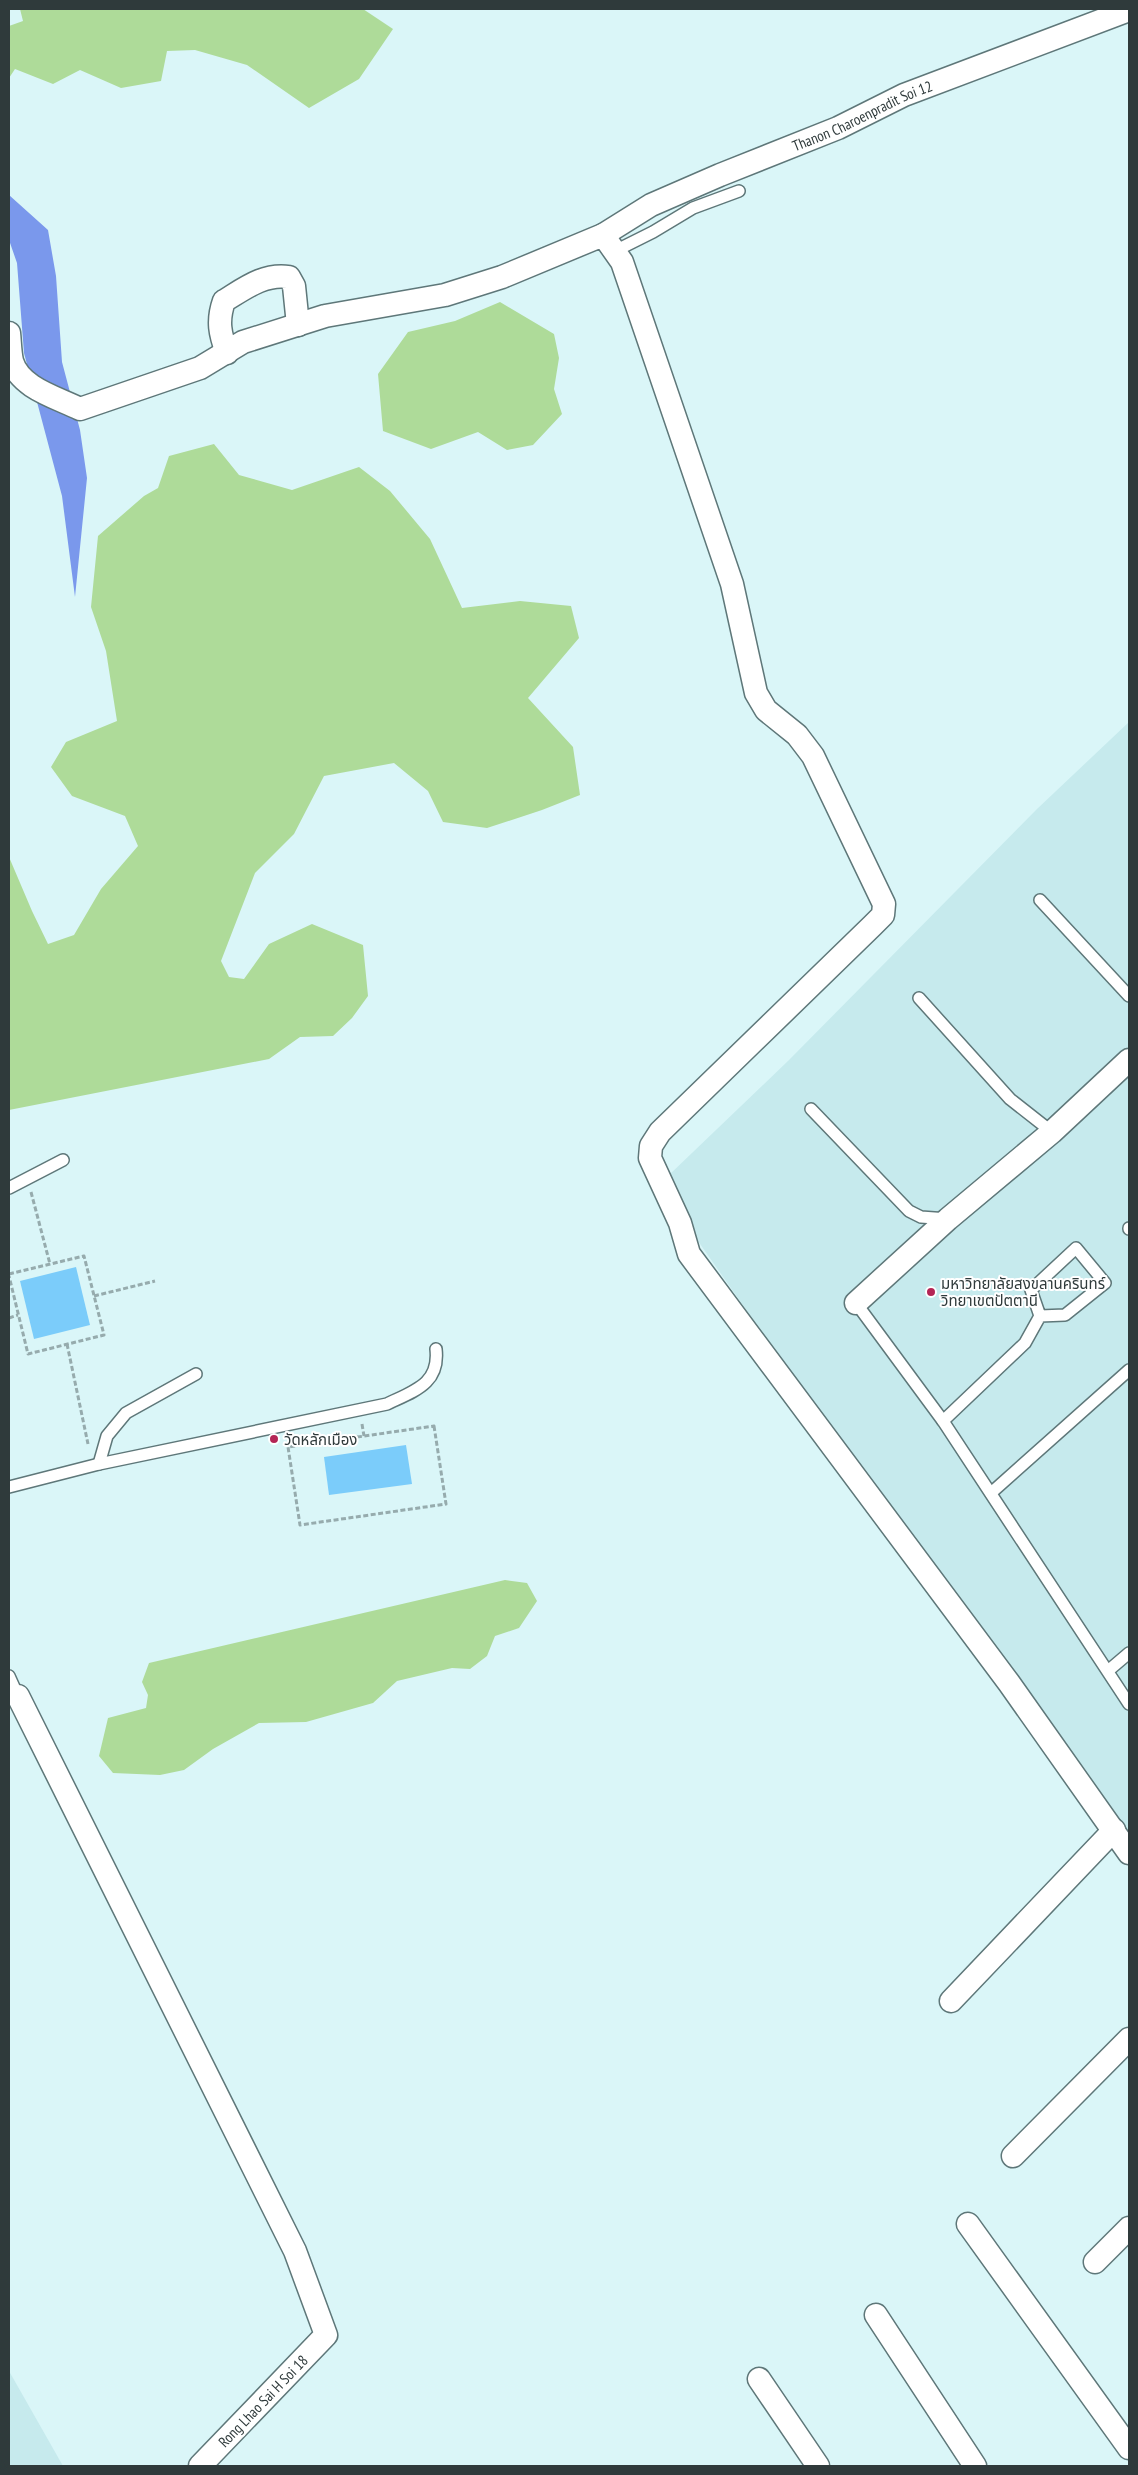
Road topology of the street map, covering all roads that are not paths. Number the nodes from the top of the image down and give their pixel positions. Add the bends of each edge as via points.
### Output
1 (1129, 10) edge
2 (739, 191) dead end
3 (609, 243) junction
4 (298, 325) junction
5 (9, 333) edge
6 (227, 353) junction
7 (1040, 900) dead end
8 (1129, 996) edge
9 (919, 998) dead end
10 (1129, 1060) edge
11 (811, 1109) dead end
12 (1052, 1132) junction
13 (63, 1160) dead end
14 (9, 1188) edge
15 (948, 1219) junction
16 (856, 1303) joint
17 (1040, 1316) junction
18 (436, 1349) dead end
19 (1129, 1370) edge
20 (196, 1374) dead end
21 (943, 1421) junction
22 (96, 1465) junction
23 (9, 1487) edge
24 (991, 1494) junction
25 (1129, 1653) edge
26 (1109, 1670) junction
27 (9, 1676) edge
28 (18, 1696) joint
29 (1129, 1704) edge
30 (1114, 1830) junction
31 (1129, 1853) edge
32 (951, 2000) dead end
33 (1129, 2039) edge
34 (1013, 2156) dead end
35 (968, 2224) dead end
36 (1129, 2228) edge
37 (1095, 2262) dead end
38 (876, 2314) dead end
39 (759, 2379) dead end
40 (1127, 2438) edge
41 (200, 2466) edge
42 (818, 2466) edge
43 (975, 2466) edge

1 - 3 street, Thanon Charoenpradit Soi 12 via 904,95 847,124 651,205
2 - 3 lane via 693,208 654,232
3 - 4 street, Thanon Charoenpradit Soi 12 via 445,295 325,316
3 - 30 street via 626,271 732,584 756,693 766,710 797,735 813,756 884,904 883,916 660,1132 651,1146 650,1158 680,1223 689,1254 1009,1683
4 - 6 street, Thanon Charoenpradit Soi 12 via 243,342
4 - 6 street via 294,286 289,278 276,275 256,282 224,301 219,315 219,332
5 - 6 street, Thanon Charoenpradit Soi 12 via 12,360 27,383 80,409 200,368
7 - 8 lane
9 - 12 lane via 1010,1099
10 - 12 street
11 - 15 lane via 909,1211 922,1217
12 - 15 street
13 - 14 lane
15 - 16 street
16 - 21 lane
17 - 17 lane via 1065,1315 1105,1283 1076,1248 1031,1290
17 - 21 lane via 1025,1343
18 - 22 lane via 438,1364 432,1376 415,1390 387,1404
19 - 24 lane
20 - 22 lane via 126,1412 107,1436
21 - 24 lane
22 - 23 lane
24 - 26 lane
25 - 26 lane
26 - 29 lane
27 - 28 lane
28 - 41 street, Rong Lhao Sai H Soi 18 via 295,2251 326,2335
30 - 31 street
30 - 32 street
33 - 34 street
35 - 40 street
36 - 37 street
38 - 43 street
39 - 42 street

